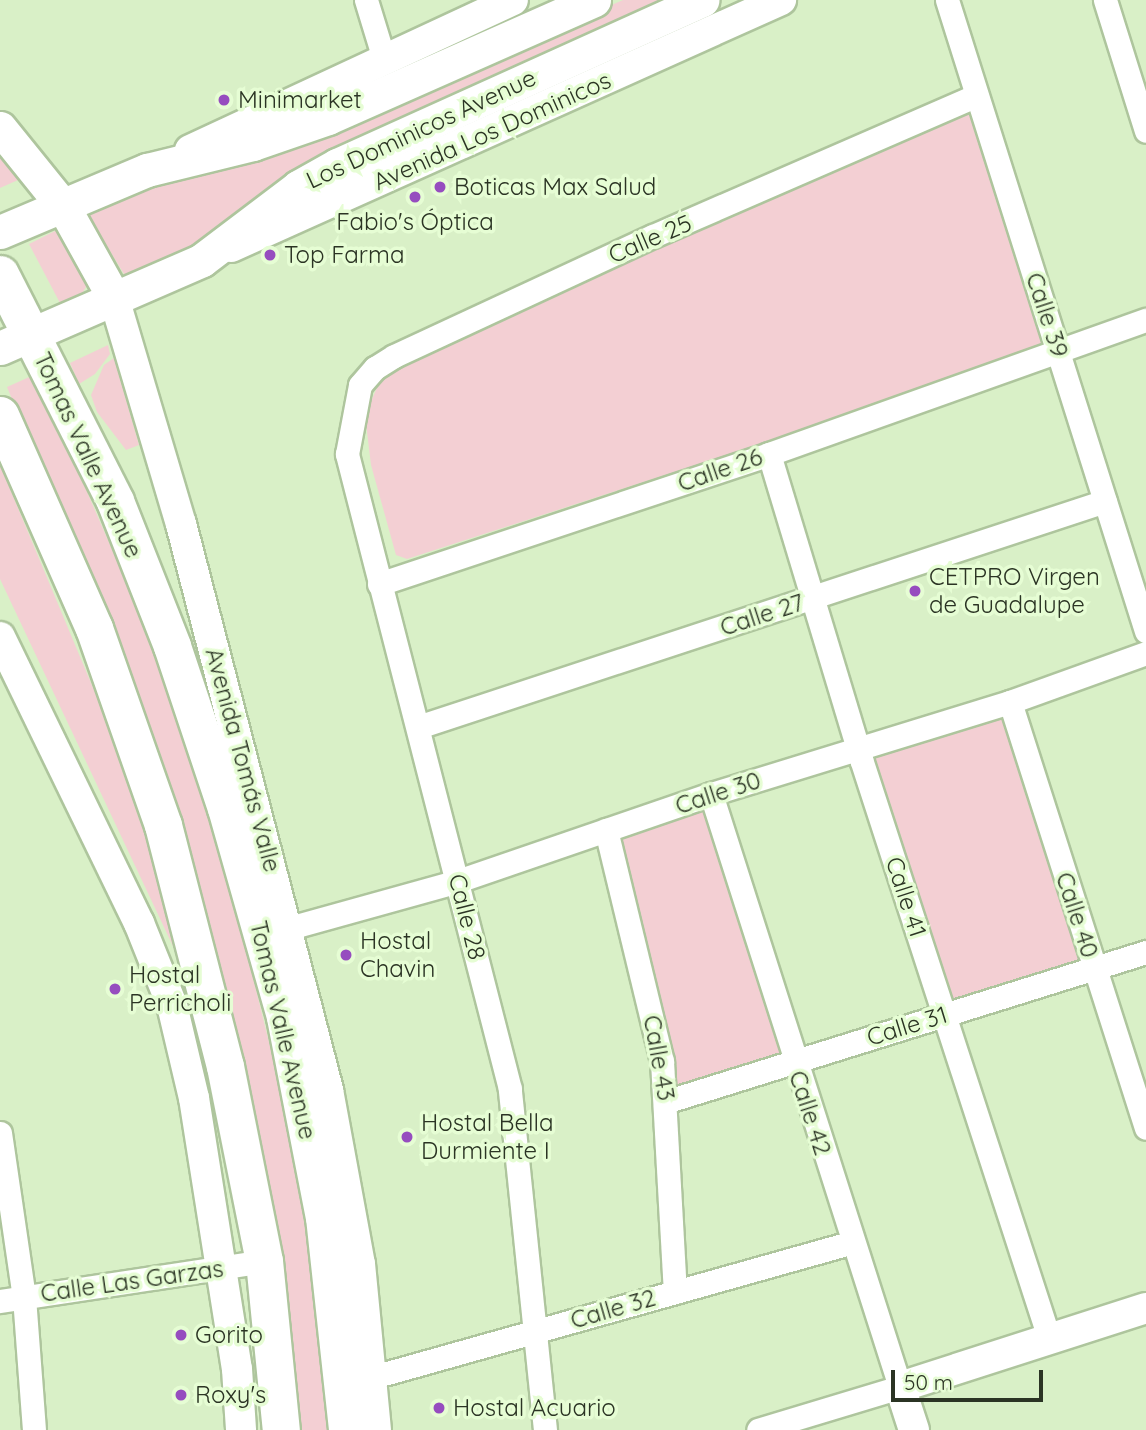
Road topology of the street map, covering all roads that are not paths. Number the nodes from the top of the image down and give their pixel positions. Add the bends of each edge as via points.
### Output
1 (366, 0) edge
2 (513, 0) edge
3 (594, 0) edge
4 (702, 0) edge
5 (781, 0) edge
6 (947, 0) edge
7 (1105, 0) edge
8 (384, 59) junction
9 (975, 96) junction
10 (0, 128) edge
11 (1146, 131) edge
12 (147, 170) junction
13 (63, 206) junction
14 (0, 232) edge
15 (202, 260) junction
16 (0, 274) edge
17 (114, 298) junction
18 (1146, 320) edge
19 (15, 341) edge
20 (1059, 351) junction
21 (352, 412) joint
22 (0, 415) edge
23 (769, 454) junction
24 (1105, 501) junction
25 (379, 584) junction
26 (811, 599) junction
27 (1146, 631) edge
28 (0, 637) edge
29 (1146, 653) edge
30 (1010, 702) junction
31 (418, 727) junction
32 (857, 748) junction
33 (711, 794) junction
34 (606, 830) junction
35 (458, 881) junction
36 (289, 928) junction
37 (1146, 952) edge
38 (1095, 970) junction
39 (944, 1015) junction
40 (793, 1061) junction
41 (668, 1101) junction
42 (1145, 1115) edge
43 (0, 1133) edge
44 (852, 1242) junction
45 (264, 1261) junction
46 (221, 1269) junction
47 (675, 1292) junction
48 (24, 1297) junction
49 (0, 1301) edge
50 (1146, 1308) edge
51 (536, 1331) junction
52 (1049, 1338) junction
53 (373, 1377) junction
54 (901, 1387) junction
55 (34, 1430) edge
56 (241, 1430) edge
57 (281, 1430) edge
58 (347, 1430) edge
59 (376, 1430) edge
60 (545, 1430) edge
61 (758, 1430) edge
62 (914, 1430) edge

1 - 8 street
2 - 8 street
3 - 12 main road, Los Dominicos Avenue via 328,118 253,144
4 - 15 main road, Los Dominicos Avenue via 337,165 298,187
5 - 15 street, Avenida Los Dominicos
6 - 9 street, Calle 39
7 - 11 street
8 - 12 street
9 - 20 street, Calle 39
9 - 21 street, Calle 25 via 653,236 394,356 375,368 360,386
10 - 13 main road, Avenida Tomás Valle
12 - 13 main road, Los Dominicos Avenue
13 - 14 main road, Los Dominicos Avenue
13 - 17 main road, Avenida Tomás Valle
15 - 17 main road, Los Dominicos Avenue
16 - 19 main road
17 - 19 main road, Los Dominicos Avenue
17 - 36 street, Avenida Tomás Valle via 181,524
18 - 20 street, Calle 26
19 - 58 main road, Tomas Valle Avenue via 115,501 172,646 226,808 285,1017 324,1217
20 - 23 street, Calle 26
20 - 24 street, Calle 39
21 - 25 street, Calle 28 via 347,454
22 - 45 main road via 94,628 163,825 225,1066
23 - 25 street, Calle 26
23 - 26 street, Calle 41
24 - 26 street, Calle 27
24 - 27 street, Calle 39
25 - 31 street, Calle 28
26 - 31 street, Calle 27
26 - 32 street, Calle 41
28 - 46 street via 139,923 173,1005 194,1098
29 - 30 street, Calle 30
30 - 32 street, Calle 30
30 - 38 street, Calle 40
31 - 35 street, Calle 28
32 - 33 street, Calle 30
32 - 39 street, Calle 41
33 - 34 street, Calle 30
33 - 40 street, Calle 42
34 - 35 street, Calle 30
34 - 41 street, Calle 43 via 639,957
35 - 36 street, Calle 30
35 - 51 street, Calle 28 via 510,1088
36 - 53 street, Avenida Tomás Valle via 333,1117 360,1264
37 - 38 street, Calle 31
38 - 39 street, Calle 31
38 - 42 street, Calle 40
39 - 40 street, Calle 31
39 - 52 street, Calle 41
40 - 41 street, Calle 31
40 - 44 street, Calle 42
41 - 47 street, Calle 43
43 - 48 street
44 - 47 street, Calle 32
44 - 54 street, Calle 42
45 - 46 street, Calle Las Garzas
45 - 57 main road
46 - 48 street, Calle Las Garzas
46 - 56 street
47 - 51 street, Calle 32
48 - 49 street, Calle Las Garzas
48 - 55 street
50 - 52 street
51 - 53 street, Calle 32
51 - 60 street, Calle 28
52 - 54 street
53 - 59 street, Avenida Tomás Valle
54 - 61 street
54 - 62 street, Calle 42

